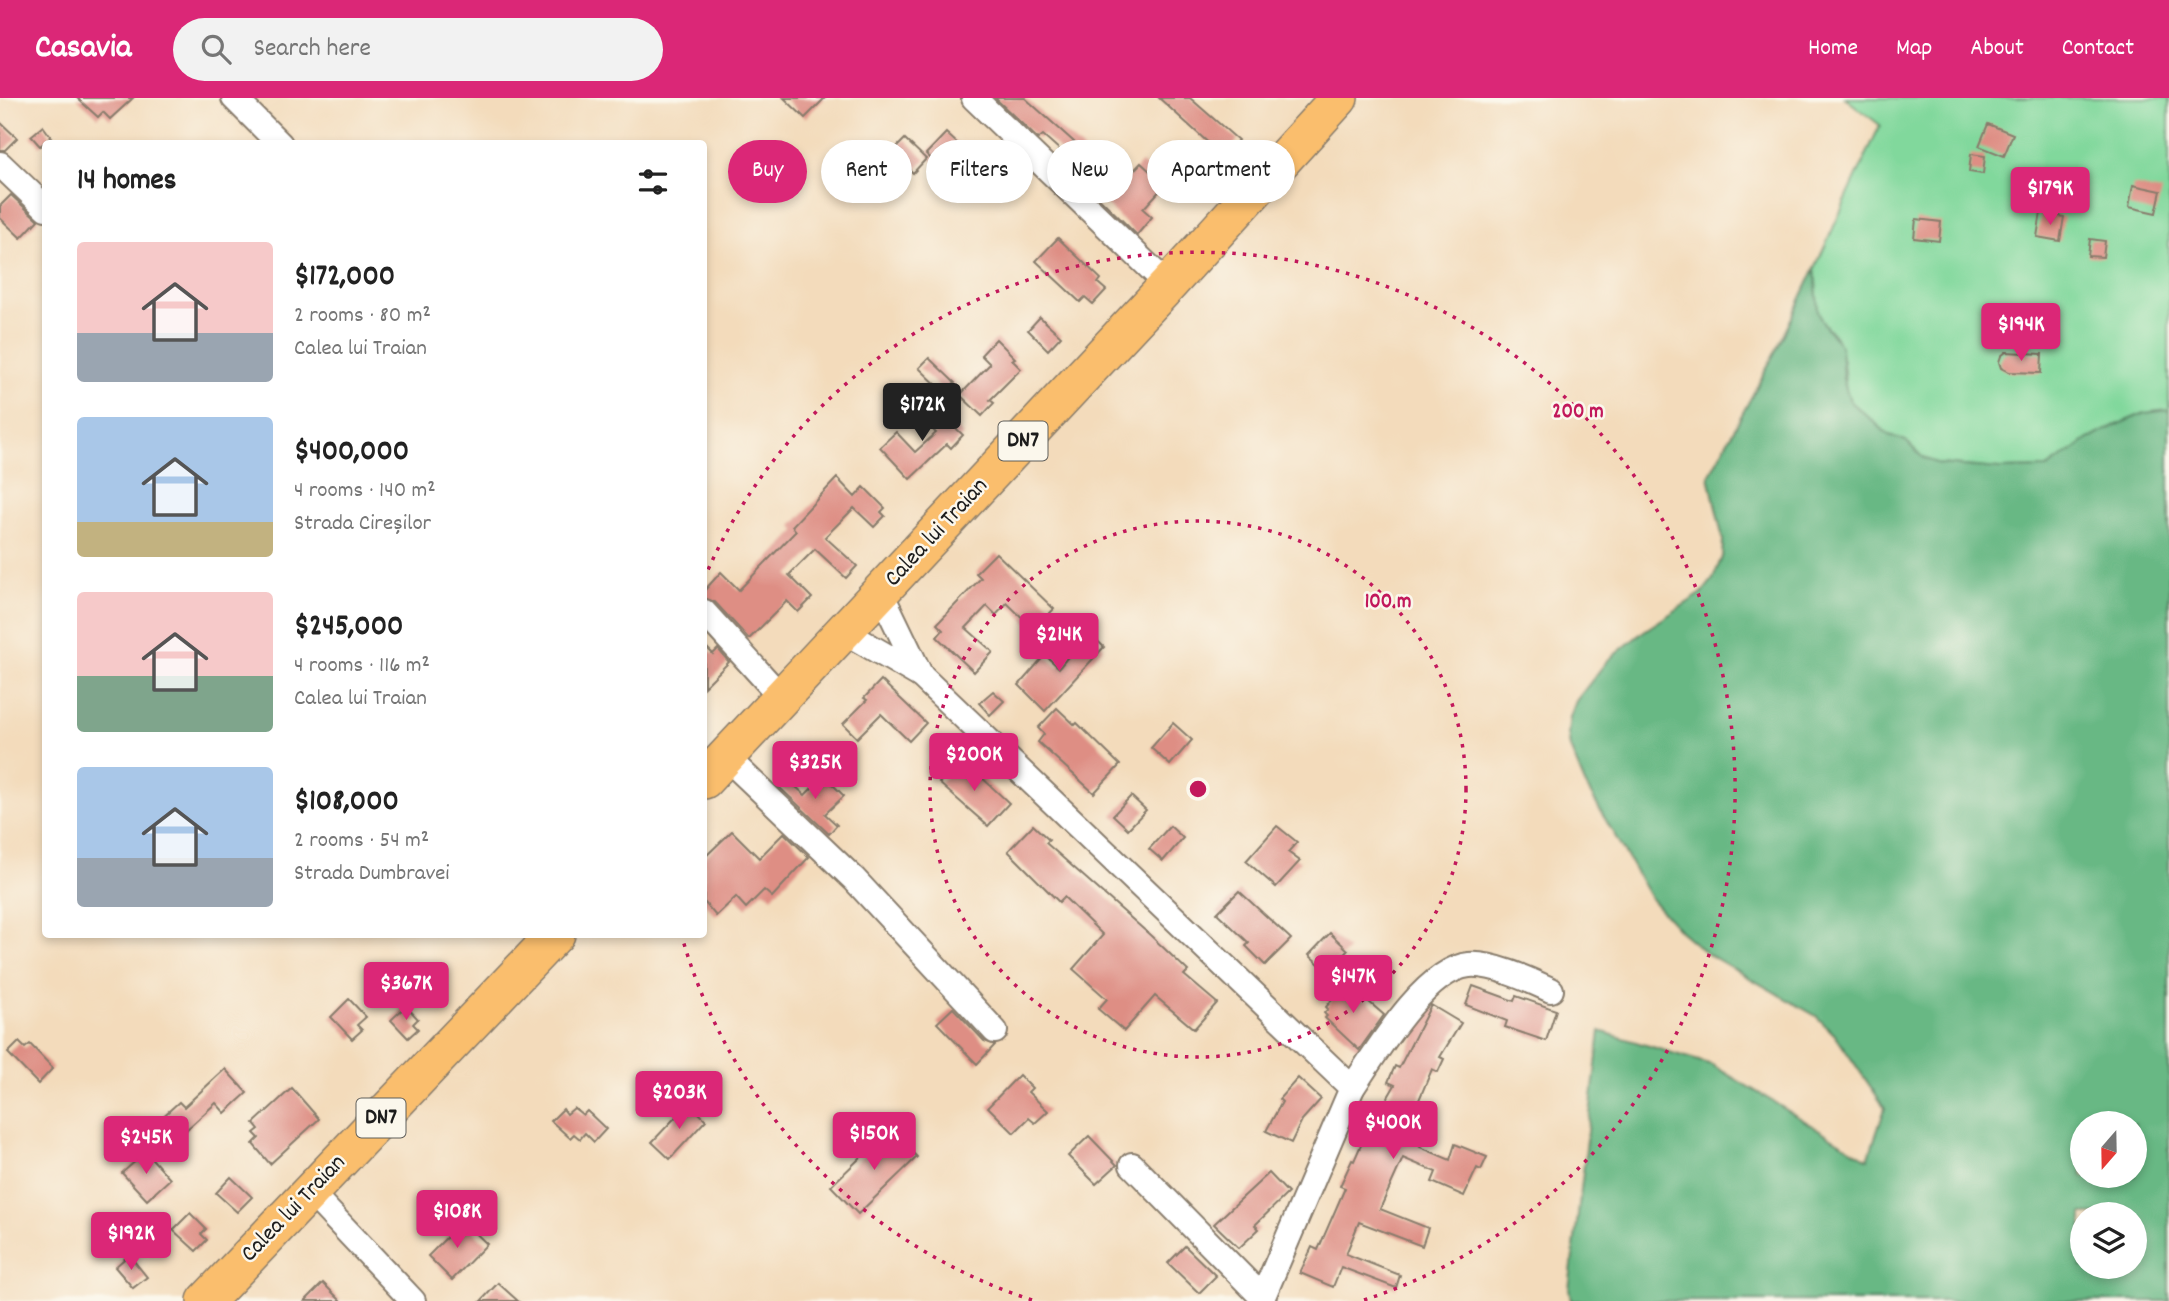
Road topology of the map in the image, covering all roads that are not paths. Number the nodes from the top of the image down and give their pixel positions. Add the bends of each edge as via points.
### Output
1 (234, 98) edge
2 (974, 98) edge
3 (1339, 98) edge
4 (276, 140) edge
5 (0, 164) edge
6 (42, 204) edge
7 (1168, 285) junction
8 (881, 593) junction
9 (707, 615) edge
10 (845, 632) junction
11 (921, 676) junction
12 (782, 698) junction
13 (715, 768) edge
14 (552, 938) edge
15 (1551, 990) dead end
16 (995, 1031) dead end
17 (1352, 1088) junction
18 (1132, 1165) dead end
19 (310, 1192) junction
20 (1261, 1299) edge
21 (206, 1301) edge
22 (413, 1301) edge

1 - 4 street
2 - 7 street
3 - 7 highway, Calea lui Traian / DN7
5 - 6 street
7 - 8 highway, Calea lui Traian / DN7
8 - 10 highway, Calea lui Traian / DN7
8 - 11 street
9 - 12 street
10 - 11 street
10 - 12 highway, Calea lui Traian / DN7
11 - 17 street
12 - 13 highway, Calea lui Traian / DN7
13 - 16 street via 854,879
14 - 19 highway, Calea lui Traian / DN7
15 - 17 street via 1471,964 1449,971 1403,1014
17 - 20 street
18 - 20 street
19 - 21 highway, Calea lui Traian / DN7
19 - 22 street

